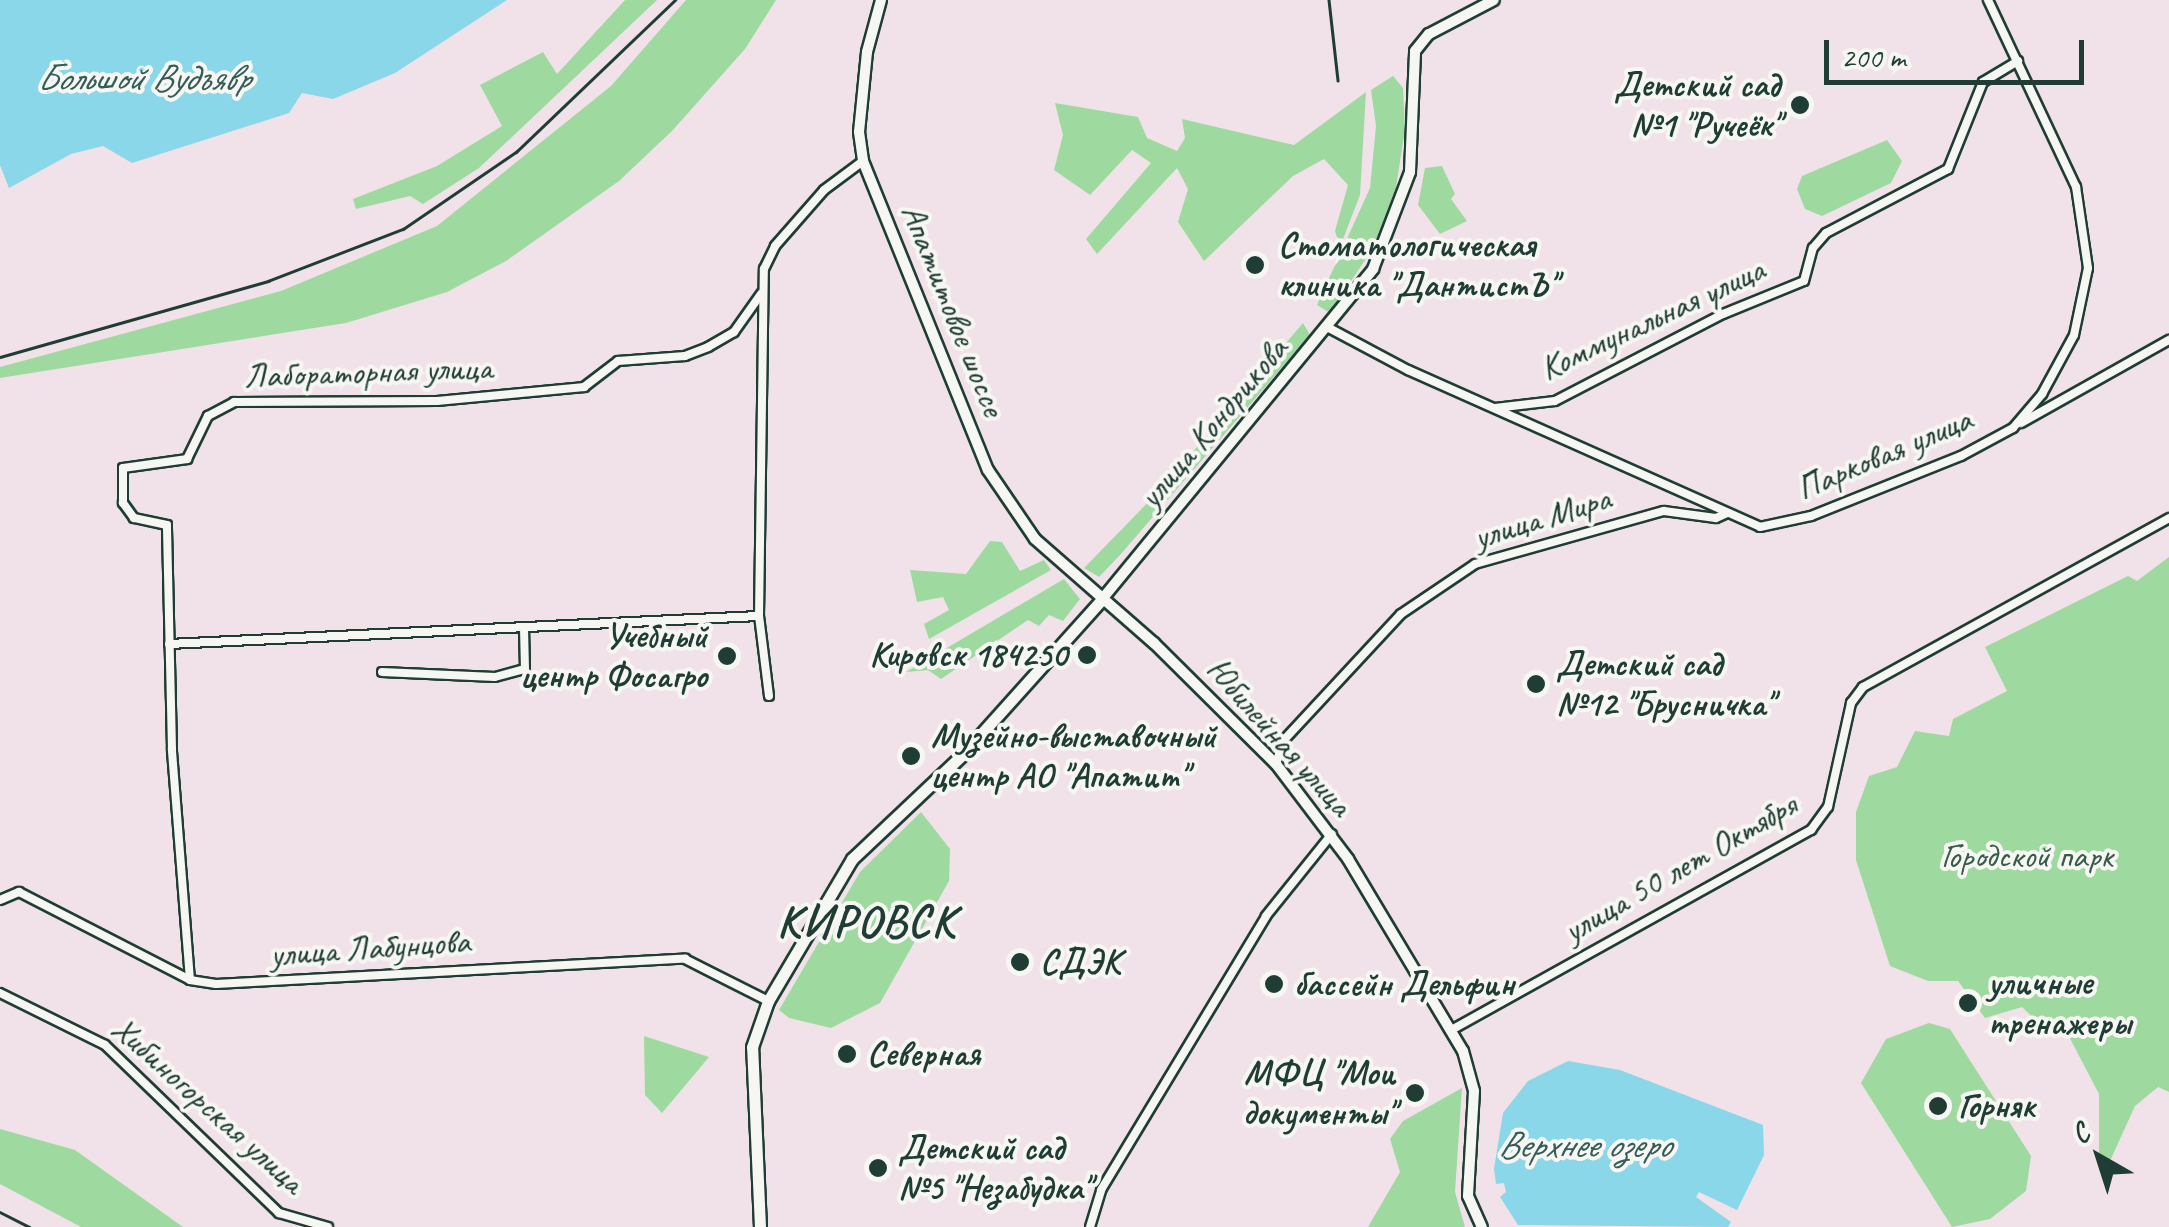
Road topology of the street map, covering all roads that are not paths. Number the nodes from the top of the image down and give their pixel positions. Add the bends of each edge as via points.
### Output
1 (882, 0) edge
2 (1494, 0) edge
3 (1988, 0) edge
4 (2018, 61) junction
5 (864, 161) junction
6 (761, 294) junction
7 (1329, 328) junction
8 (2169, 340) edge
9 (1495, 408) junction
10 (2012, 428) junction
11 (1727, 512) junction
12 (2169, 518) edge
13 (1103, 598) junction
14 (759, 616) junction
15 (524, 627) junction
16 (168, 644) junction
17 (382, 672) dead end
18 (768, 696) dead end
19 (1276, 764) junction
20 (1332, 834) junction
21 (0, 900) edge
22 (190, 980) junction
23 (0, 992) edge
24 (766, 1005) junction
25 (1453, 1029) junction
26 (328, 1227) edge
27 (760, 1227) edge
28 (1090, 1227) edge
29 (1482, 1227) edge

1 - 5 street, Апатитовое шоссе via 867,52 859,132
2 - 7 street, улица Кондрикова via 1420,42 1412,61 1410,172 1373,269
3 - 4 street, Парковая улица
4 - 9 street, Коммунальная улица via 1983,82 1948,169 1826,233 1804,280 1555,401
4 - 10 street, Парковая улица via 2076,187 2088,268 2066,356
5 - 6 street, Лабораторная улица via 824,190 775,246
5 - 13 street, Апатитовое шоссе via 1008,506
6 - 14 street, Лабораторная улица
6 - 16 street, Лабораторная улица via 734,332 708,347 685,356 618,361 567,391 294,406 278,398 234,402 208,416 187,459 130,462 120,482 134,518 167,525
7 - 9 street
7 - 13 street, улица Кондрикова
8 - 10 street
9 - 11 street
10 - 11 street, Парковая улица via 1906,480 1778,526
11 - 19 street, улица Мира via 1716,518 1664,511 1475,564 1401,614 1284,741
12 - 25 street, улица 50 лет Октября via 1863,687 1851,702 1828,807 1811,830
13 - 19 street, Юбилейная улица
13 - 24 main road via 964,753 852,858
14 - 15 street
14 - 18 street, Лабораторная улица
15 - 16 street
15 - 17 street via 525,669 495,677
16 - 22 street, Лабораторная улица
19 - 20 street, Юбилейная улица
20 - 25 street, Юбилейная улица
20 - 28 street via 1264,920 1101,1190
21 - 22 street, улица Лабунцова via 19,892
22 - 24 street, улица Лабунцова via 307,981 685,959
23 - 26 street, Хибиногорская улица via 105,1045 279,1213
24 - 27 main road via 752,1058
25 - 29 street, Юбилейная улица via 1474,1091 1467,1181

